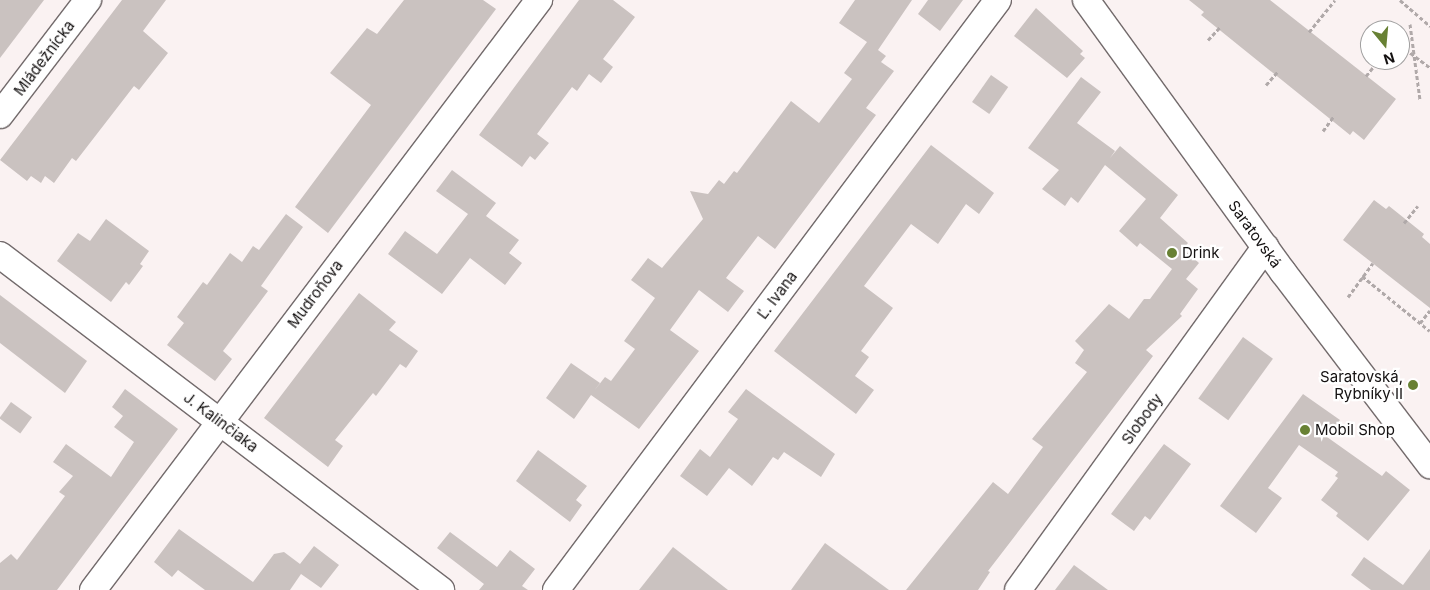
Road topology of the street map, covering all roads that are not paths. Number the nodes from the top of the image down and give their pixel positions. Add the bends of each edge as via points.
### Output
1 (88, 0) edge
2 (539, 0) edge
3 (998, 0) edge
4 (1086, 0) edge
5 (0, 116) edge
6 (1265, 247) junction
7 (0, 255) edge
8 (219, 421) junction
9 (1430, 465) edge
10 (93, 590) edge
11 (441, 590) edge
12 (556, 590) edge
13 (1018, 590) edge

1 - 5 street, Mládežnícka
2 - 8 street, Mudroňova
3 - 12 street, Ľ. Ivana
4 - 6 street, Saratovská
6 - 9 street, Saratovská
6 - 13 street, Slobody
7 - 8 street, J. Kalinčiaka
8 - 10 street, Mudroňova
8 - 11 street, J. Kalinčiaka

